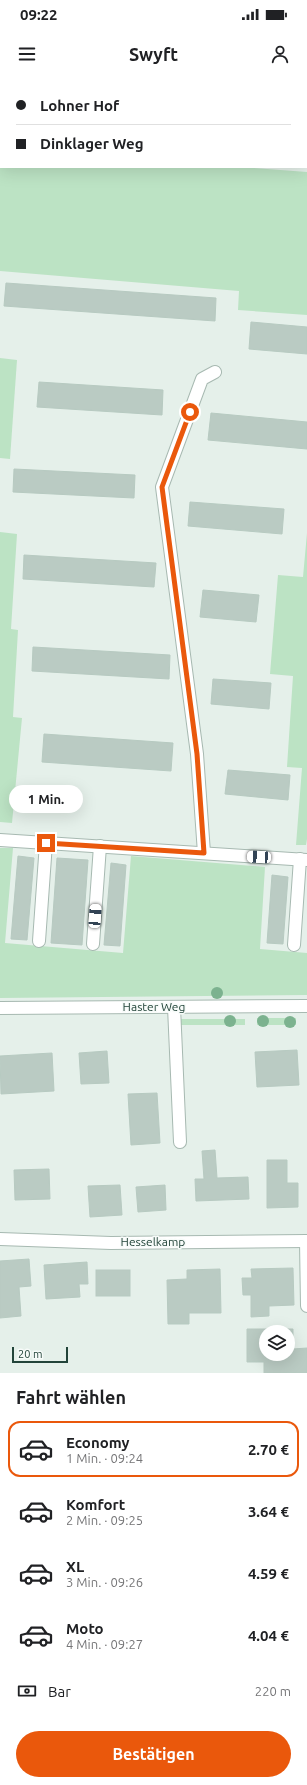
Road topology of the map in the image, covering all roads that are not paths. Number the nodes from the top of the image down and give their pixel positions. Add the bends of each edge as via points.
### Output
1 (215, 372) dead end
2 (0, 840) edge
3 (46, 843) junction
4 (100, 846) junction
5 (204, 853) junction
6 (304, 860) edge
7 (39, 941) dead end
8 (93, 944) dead end
9 (294, 945) dead end
10 (307, 1006) edge
11 (174, 1007) junction
12 (0, 1008) edge
13 (180, 1142) dead end
14 (0, 1239) edge
15 (306, 1241) edge
16 (307, 1306) edge

1 - 5 street via 202,379 162,487 197,754
2 - 3 street
3 - 4 street
3 - 7 street
4 - 5 street
4 - 8 street
5 - 6 street
6 - 9 street
10 - 11 street, Haster Weg
11 - 12 street, Haster Weg
11 - 13 street
14 - 15 street, Hesselkamp via 111,1243
15 - 16 street

